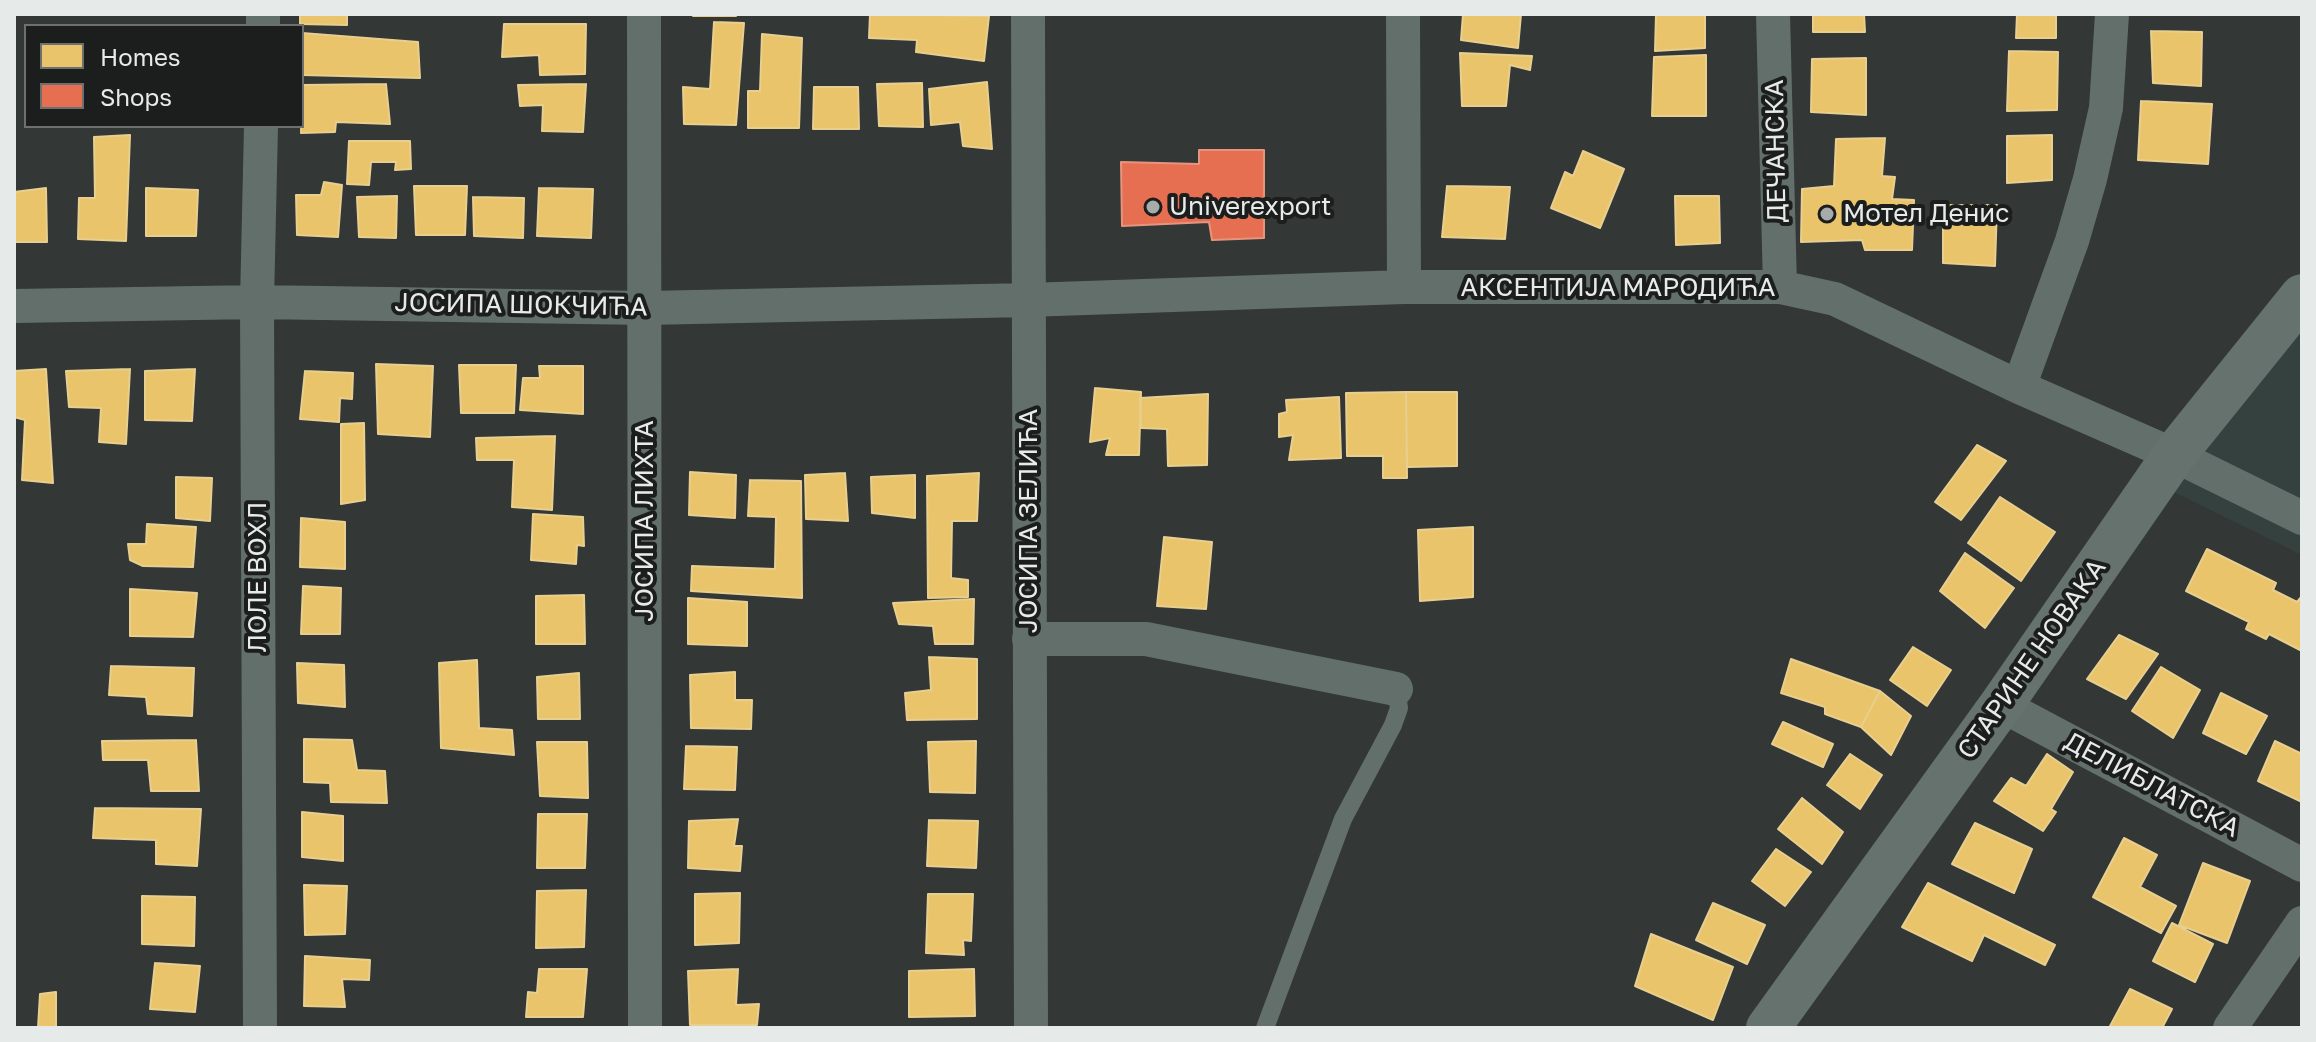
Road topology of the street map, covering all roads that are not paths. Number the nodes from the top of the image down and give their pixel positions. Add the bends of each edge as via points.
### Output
1 (644, 14) edge
2 (1028, 14) edge
3 (1403, 14) edge
4 (1773, 14) edge
5 (2112, 14) edge
6 (261, 128) edge
7 (1404, 287) junction
8 (1780, 287) junction
9 (2302, 296) edge
10 (1028, 300) junction
11 (257, 302) junction
12 (14, 306) edge
13 (646, 308) junction
14 (2019, 387) junction
15 (2174, 455) junction
16 (2302, 518) edge
17 (1029, 639) junction
18 (1396, 689) joint
19 (2001, 705) junction
20 (2302, 865) edge
21 (2302, 923) edge
22 (260, 1028) edge
23 (645, 1028) edge
24 (1031, 1028) edge
25 (1265, 1028) edge
26 (1768, 1028) edge
27 (2230, 1028) edge

1 - 13 street, ЈОСИПА ЛИХТА
2 - 10 street, ЈОСИПА ЗЕЛИЋА
3 - 7 street
4 - 8 street, ДЕЧАНСКА
5 - 14 street via 2106,108 2090,179
6 - 11 street, ЛОЛЕ ВОХЛ
7 - 8 street, АКСЕНТИЈА МАРОДИЋА
7 - 10 street, АКСЕНТИЈА МАРОДИЋА
8 - 14 street, АКСЕНТИЈА МАРОДИЋА via 1835,299
9 - 15 street, СТАРИНЕ НОВАКА
10 - 13 street, ЈОСИПА ШОКЧИЋА
10 - 17 street, ЈОСИПА ЗЕЛИЋА
11 - 12 street, ЈОСИПА ШОКЧИЋА
11 - 13 street, ЈОСИПА ШОКЧИЋА
11 - 22 street, ЛОЛЕ ВОХЛ
13 - 23 street, ЈОСИПА ЛИХТА
14 - 15 street, АКСЕНТИЈА МАРОДИЋА
15 - 16 street, АКСЕНТИЈА МАРОДИЋА
15 - 19 street, СТАРИНЕ НОВАКА
17 - 18 street via 1146,639
17 - 24 street, ЈОСИПА ЗЕЛИЋА
18 - 25 lane via 1399,708 1393,725 1343,819
19 - 20 street, ДЕЛИБЛАТСКА
19 - 26 street, СТАРИНЕ НОВАКА
21 - 27 street

